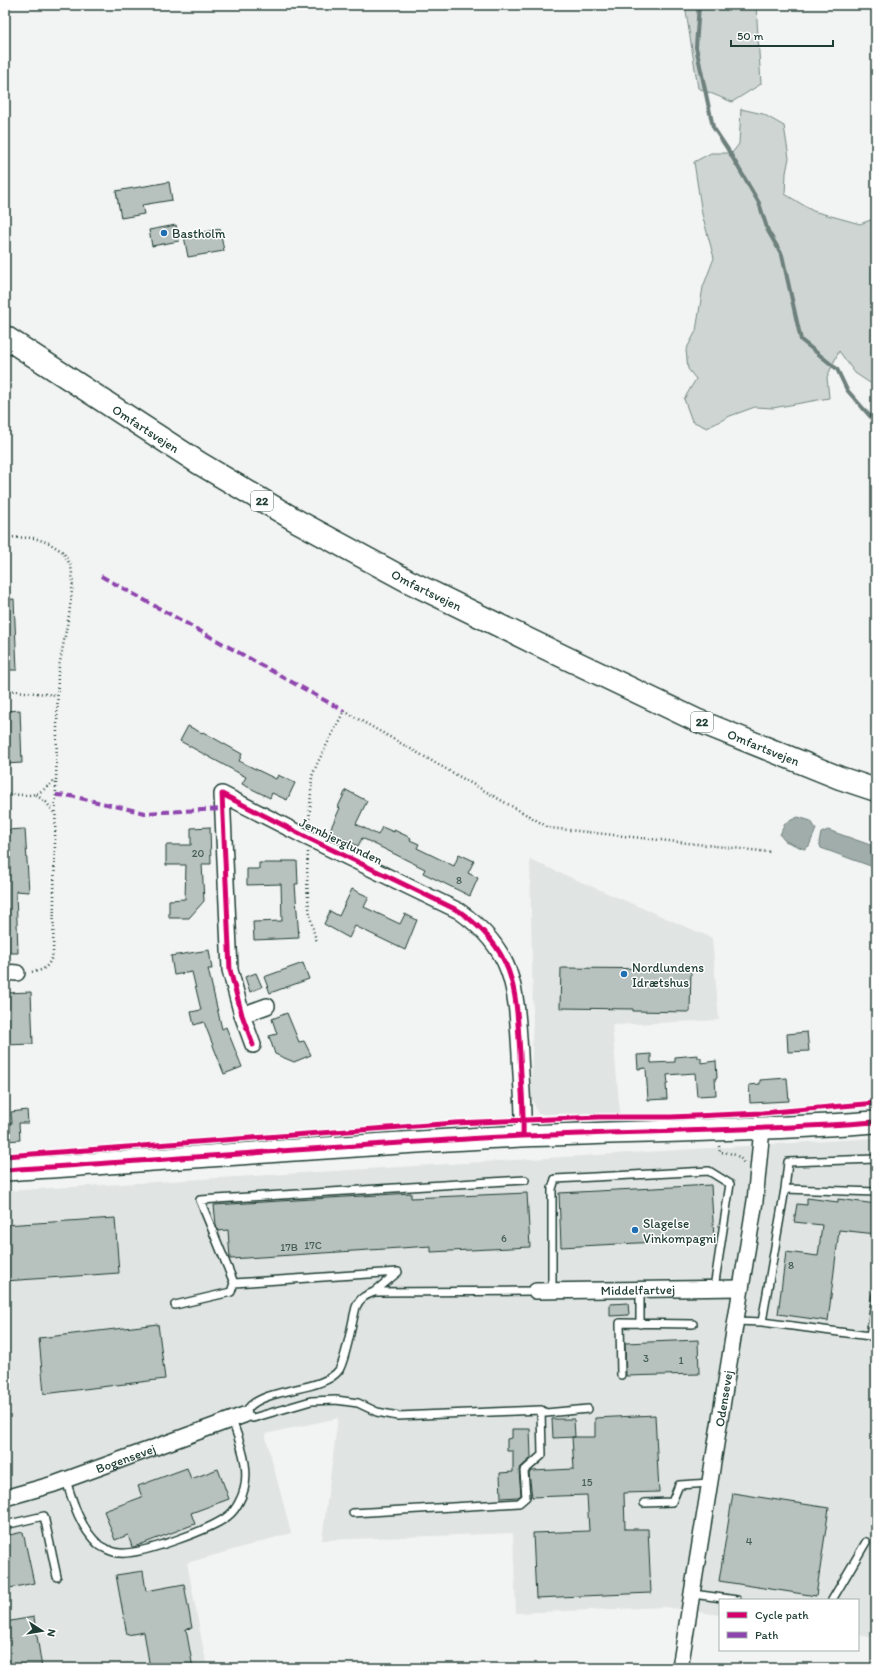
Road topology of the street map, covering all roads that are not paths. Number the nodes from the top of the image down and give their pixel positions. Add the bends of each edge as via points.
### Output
1 (5, 337) edge
2 (876, 790) edge
3 (267, 1006) dead end
4 (242, 1015) junction
5 (253, 1045) dead end
6 (876, 1122) edge
7 (762, 1129) junction
8 (523, 1136) junction
9 (876, 1159) edge
10 (5, 1170) edge
11 (525, 1180) dead end
12 (785, 1190) junction
13 (876, 1192) edge
14 (234, 1283) junction
15 (714, 1288) junction
16 (741, 1288) junction
17 (640, 1289) junction
18 (552, 1290) junction
19 (536, 1291) joint
20 (374, 1292) junction
21 (876, 1295) edge
22 (175, 1305) dead end
23 (736, 1321) junction
24 (762, 1322) junction
25 (640, 1324) junction
26 (693, 1324) dead end
27 (621, 1375) dead end
28 (588, 1409) dead end
29 (540, 1410) junction
30 (238, 1418) junction
31 (66, 1480) junction
32 (710, 1483) junction
33 (5, 1498) edge
34 (644, 1503) dead end
35 (353, 1513) dead end
36 (5, 1525) edge
37 (866, 1542) dead end
38 (57, 1578) dead end
39 (693, 1594) junction
40 (729, 1599) edge
41 (833, 1599) edge
42 (680, 1668) edge

1 - 2 main road, Omfartsvejen / 22 via 199,463 297,521 408,581 696,720
3 - 4 street
4 - 5 street, Jernbjerglunden
4 - 8 street, Jernbjerglunden via 230,970 222,794 459,911 477,923 494,941 511,976 517,1009
6 - 7 street
7 - 8 street
7 - 16 street, Odensevej
8 - 10 street
9 - 12 lane via 788,1162
11 - 14 lane via 200,1200
12 - 13 lane
12 - 24 lane
14 - 20 lane via 398,1272
14 - 22 lane via 231,1292
15 - 16 street, Middelfartvej
15 - 17 street, Middelfartvej
15 - 18 lane via 730,1184 709,1171 555,1179 552,1189
16 - 23 street, Odensevej
17 - 18 street, Middelfartvej
17 - 25 lane
18 - 19 street, Middelfartvej
19 - 20 lane
20 - 30 lane via 360,1299 356,1307 342,1363 332,1378 260,1399
21 - 24 lane via 870,1336
23 - 24 lane
23 - 32 street, Odensevej
25 - 26 lane
25 - 27 lane via 620,1324
28 - 29 lane via 546,1413
29 - 30 lane via 398,1416 377,1412 358,1403 336,1400 311,1401 253,1418
29 - 35 lane via 542,1455 524,1471 526,1497 519,1503
30 - 31 street, Bogensevej
30 - 31 lane via 246,1476 240,1501 229,1516 210,1527 140,1552 119,1554 99,1545 78,1518
31 - 33 street, Bogensevej
32 - 34 lane via 679,1485 672,1502
32 - 39 street, Odensevej
36 - 38 lane via 44,1516
37 - 41 lane
39 - 40 lane
39 - 42 street, Odensevej

